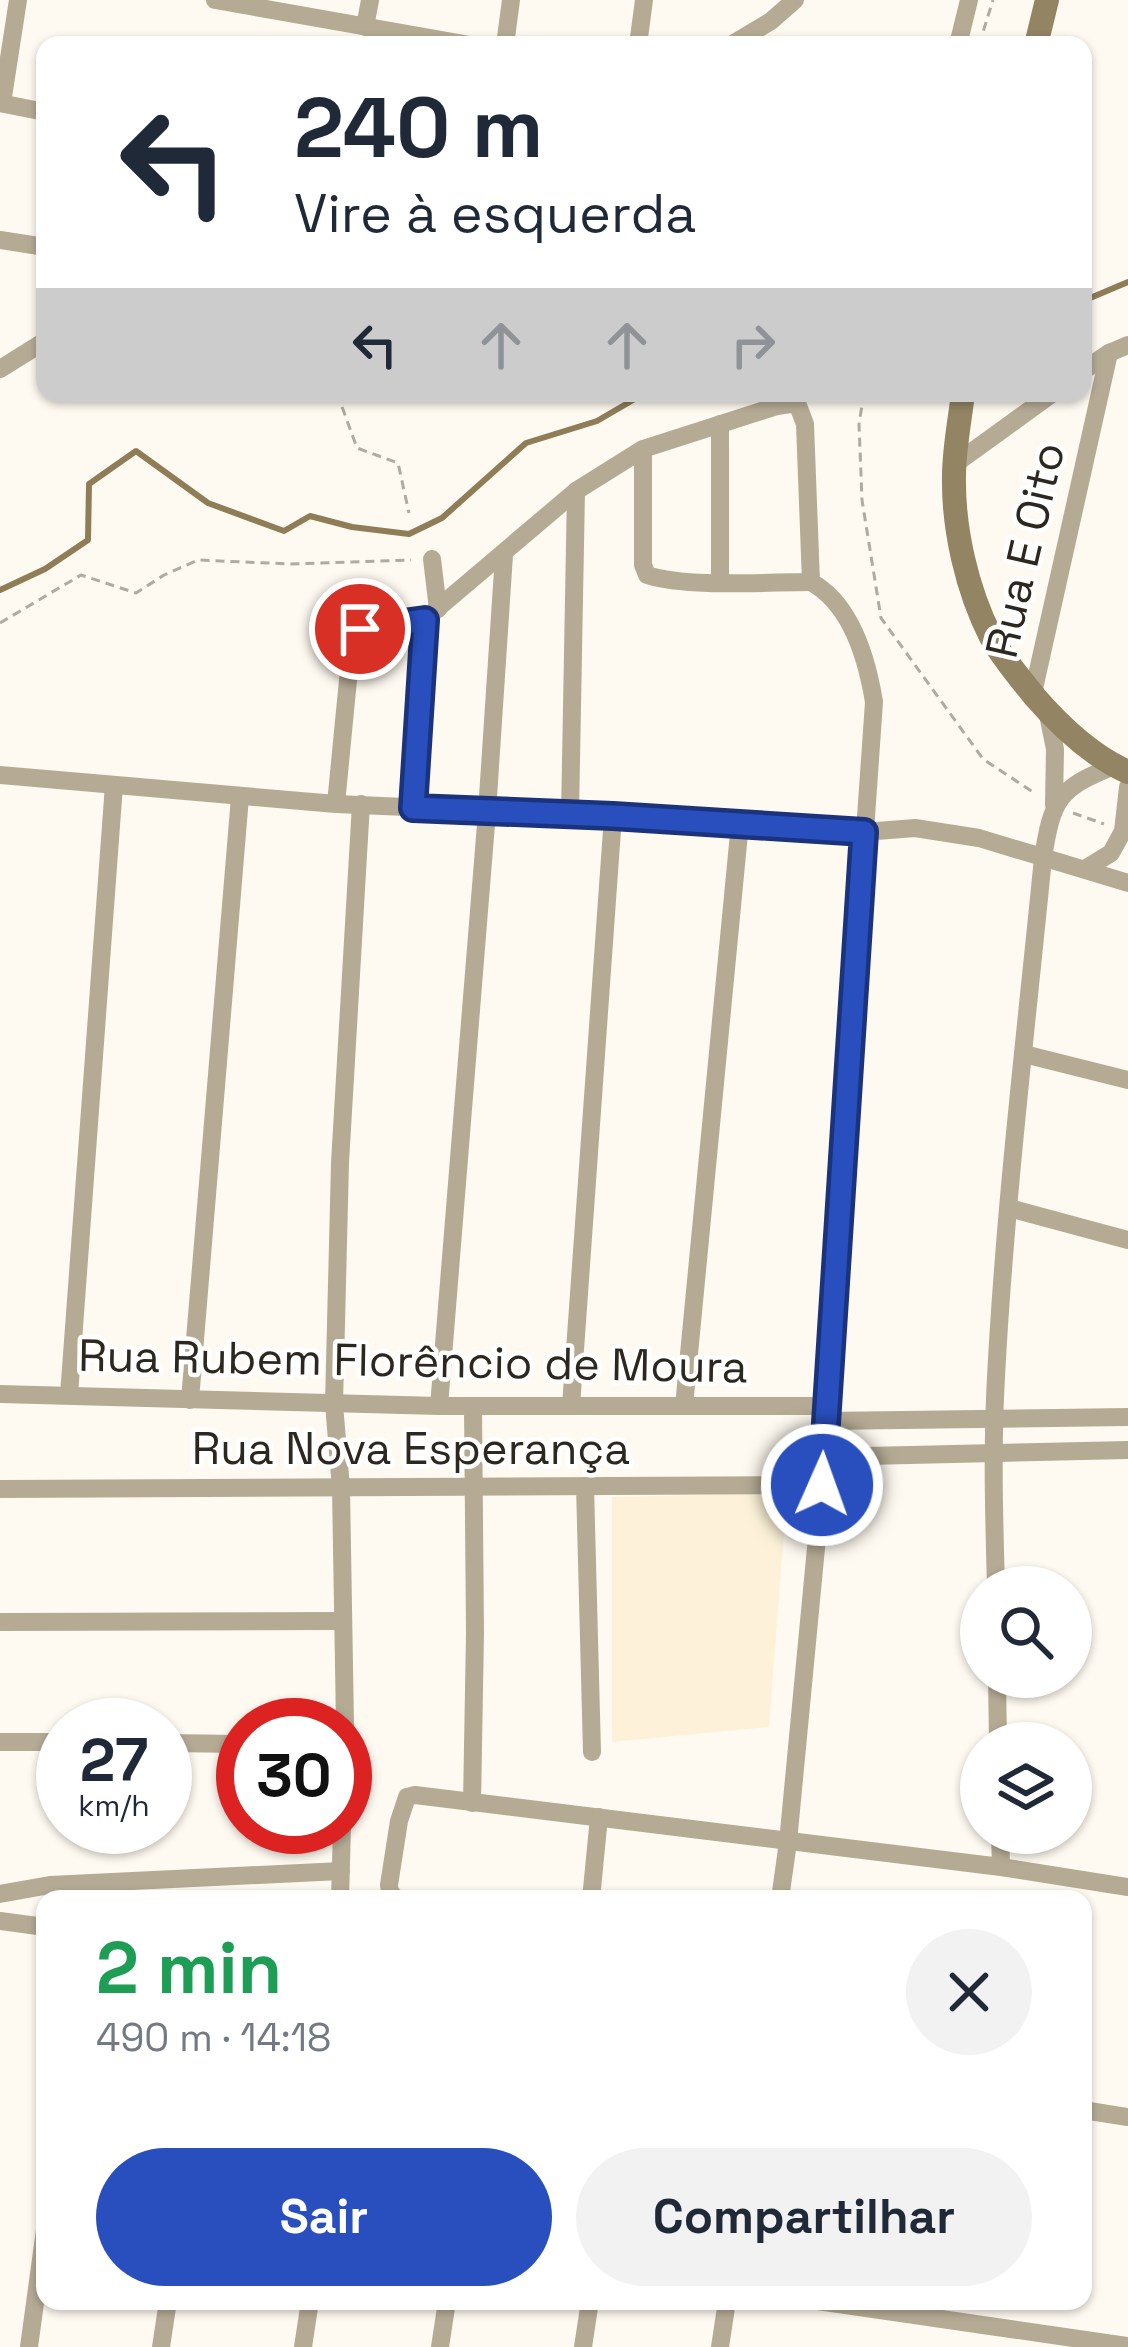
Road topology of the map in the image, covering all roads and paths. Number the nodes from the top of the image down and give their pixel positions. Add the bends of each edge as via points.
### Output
1 (18, 0) edge
2 (219, 0) edge
3 (370, 0) edge
4 (511, 0) edge
5 (644, 0) edge
6 (794, 0) edge
7 (969, 0) edge
8 (993, 0) edge
9 (1047, 0) edge
10 (365, 27) junction
11 (418, 36) edge
12 (506, 36) edge
13 (639, 36) edge
14 (746, 36) edge
15 (960, 36) edge
16 (982, 36) edge
17 (1038, 36) edge
18 (1, 103) edge
19 (36, 110) edge
20 (0, 240) edge
21 (36, 246) edge
22 (36, 347) edge
23 (1118, 349) edge
24 (1092, 365) edge
25 (0, 369) edge
26 (340, 402) edge
27 (863, 402) edge
28 (962, 402) edge
29 (1041, 402) edge
30 (720, 424) junction
31 (643, 448) junction
32 (955, 464) junction
33 (576, 491) junction
34 (409, 513) dead end
35 (505, 555) junction
36 (432, 559) joint
37 (811, 582) junction
38 (720, 583) junction
39 (432, 614) junction
40 (0, 623) edge
41 (1040, 702) junction
42 (1123, 775) edge
43 (0, 776) edge
44 (114, 785) junction
45 (239, 797) junction
46 (336, 804) junction
47 (361, 805) junction
48 (1054, 805) junction
49 (413, 808) junction
50 (488, 812) junction
51 (570, 815) junction
52 (613, 816) junction
53 (740, 824) junction
54 (864, 832) junction
55 (1124, 832) junction
56 (1043, 858) junction
57 (1084, 869) junction
58 (1128, 883) edge
59 (1024, 1054) junction
60 (1128, 1080) edge
61 (1009, 1208) junction
62 (1128, 1240) edge
63 (0, 1394) edge
64 (68, 1395) junction
65 (190, 1400) junction
66 (334, 1404) junction
67 (440, 1406) junction
68 (473, 1406) junction
69 (571, 1406) junction
70 (684, 1406) junction
71 (825, 1413) junction
72 (1128, 1417) edge
73 (994, 1418) junction
74 (1128, 1450) edge
75 (993, 1454) junction
76 (824, 1457) junction
77 (822, 1485) junction
78 (585, 1486) junction
79 (474, 1488) junction
80 (0, 1489) edge
81 (341, 1489) junction
82 (996, 1566) edge
83 (342, 1621) junction
84 (0, 1622) edge
85 (344, 1698) edge
86 (0, 1742) edge
87 (36, 1742) edge
88 (592, 1752) dead end
89 (472, 1802) junction
90 (599, 1817) junction
91 (788, 1842) junction
92 (342, 1854) edge
93 (1000, 1854) edge
94 (1000, 1867) junction
95 (341, 1871) junction
96 (1128, 1887) edge
97 (340, 1890) edge
98 (390, 1890) edge
99 (592, 1890) edge
100 (781, 1890) edge
101 (0, 1894) edge
102 (0, 1921) edge
103 (36, 1926) edge
104 (1092, 2111) edge
105 (1128, 2117) edge
106 (36, 2292) edge
107 (167, 2310) edge
108 (309, 2310) edge
109 (446, 2310) edge
110 (589, 2310) edge
111 (726, 2310) edge
112 (880, 2310) edge
113 (1128, 2346) edge
114 (28, 2347) edge
115 (161, 2347) edge
116 (303, 2347) edge
117 (440, 2347) edge
118 (583, 2347) edge
119 (720, 2347) edge

1 - 18 street
2 - 10 street
3 - 10 street
4 - 12 street
5 - 13 street
6 - 14 street
7 - 15 street
8 - 16 path
9 - 17 street
10 - 11 street
18 - 19 street
20 - 21 street
22 - 25 street
23 - 24 street
23 - 41 street, Rua E Oito
26 - 34 path via 357,448 398,463
27 - 48 path via 862,500 881,618 983,759
28 - 32 street
29 - 32 street
30 - 31 street
30 - 37 street via 790,403 802,411
30 - 38 street
31 - 33 street
31 - 38 street via 644,571
32 - 41 street via 958,529 974,595 992,638
33 - 35 street
33 - 51 street
35 - 39 street
35 - 50 street
36 - 39 street
36 - 40 path via 198,560 136,592 81,574
37 - 38 street
37 - 54 street via 837,605 868,668 874,702
39 - 46 street via 355,632
39 - 49 street
41 - 42 street
41 - 48 street, Rua E Oito via 1055,749
42 - 48 street via 1068,788
42 - 55 street
43 - 44 street
44 - 45 street
44 - 64 street
45 - 46 street
45 - 65 street
46 - 47 street
47 - 49 street
47 - 66 street
48 - 55 path
48 - 56 street, Rua E Oito
49 - 50 street
50 - 51 street
50 - 67 street
51 - 52 street
52 - 53 street
52 - 69 street
53 - 54 street
53 - 70 street
54 - 56 street via 950,832
54 - 71 street
55 - 57 street via 1111,853
56 - 57 street
56 - 59 street, Rua E Oito
57 - 58 street
59 - 60 street
59 - 61 street, Rua E Oito
61 - 62 street
61 - 73 street, Rua E Oito
63 - 64 street, Rua Rubem Florêncio de Moura
64 - 65 street, Rua Rubem Florêncio de Moura
65 - 66 street, Rua Rubem Florêncio de Moura
66 - 67 street, Rua Rubem Florêncio de Moura
66 - 81 street
67 - 68 street, Rua Rubem Florêncio de Moura
68 - 69 street, Rua Rubem Florêncio de Moura
68 - 79 street
69 - 70 street, Rua Rubem Florêncio de Moura
70 - 71 street, Rua Rubem Florêncio de Moura
71 - 73 street, Rua Rubem Florêncio de Moura
71 - 76 street
72 - 73 street, Rua Rubem Florêncio de Moura
73 - 75 street, Rua E Oito
74 - 75 street
75 - 76 street
75 - 82 street, Rua E Oito
76 - 77 street
77 - 78 street, Rua Nova Esperança
77 - 91 street
78 - 79 street, Rua Nova Esperança
78 - 88 street
79 - 81 street, Rua Nova Esperança
79 - 89 street
80 - 81 street, Rua Nova Esperança
81 - 83 street
83 - 84 street
83 - 85 street
86 - 87 street
89 - 90 street
89 - 98 street via 410,1795
90 - 91 street
90 - 99 street
91 - 94 street
91 - 100 street
92 - 95 street
93 - 94 street
94 - 96 street
95 - 97 street
95 - 101 street via 70,1883
102 - 103 street
104 - 105 street
106 - 114 street
107 - 115 street
108 - 116 street
109 - 117 street
110 - 118 street
111 - 119 street
112 - 113 street

